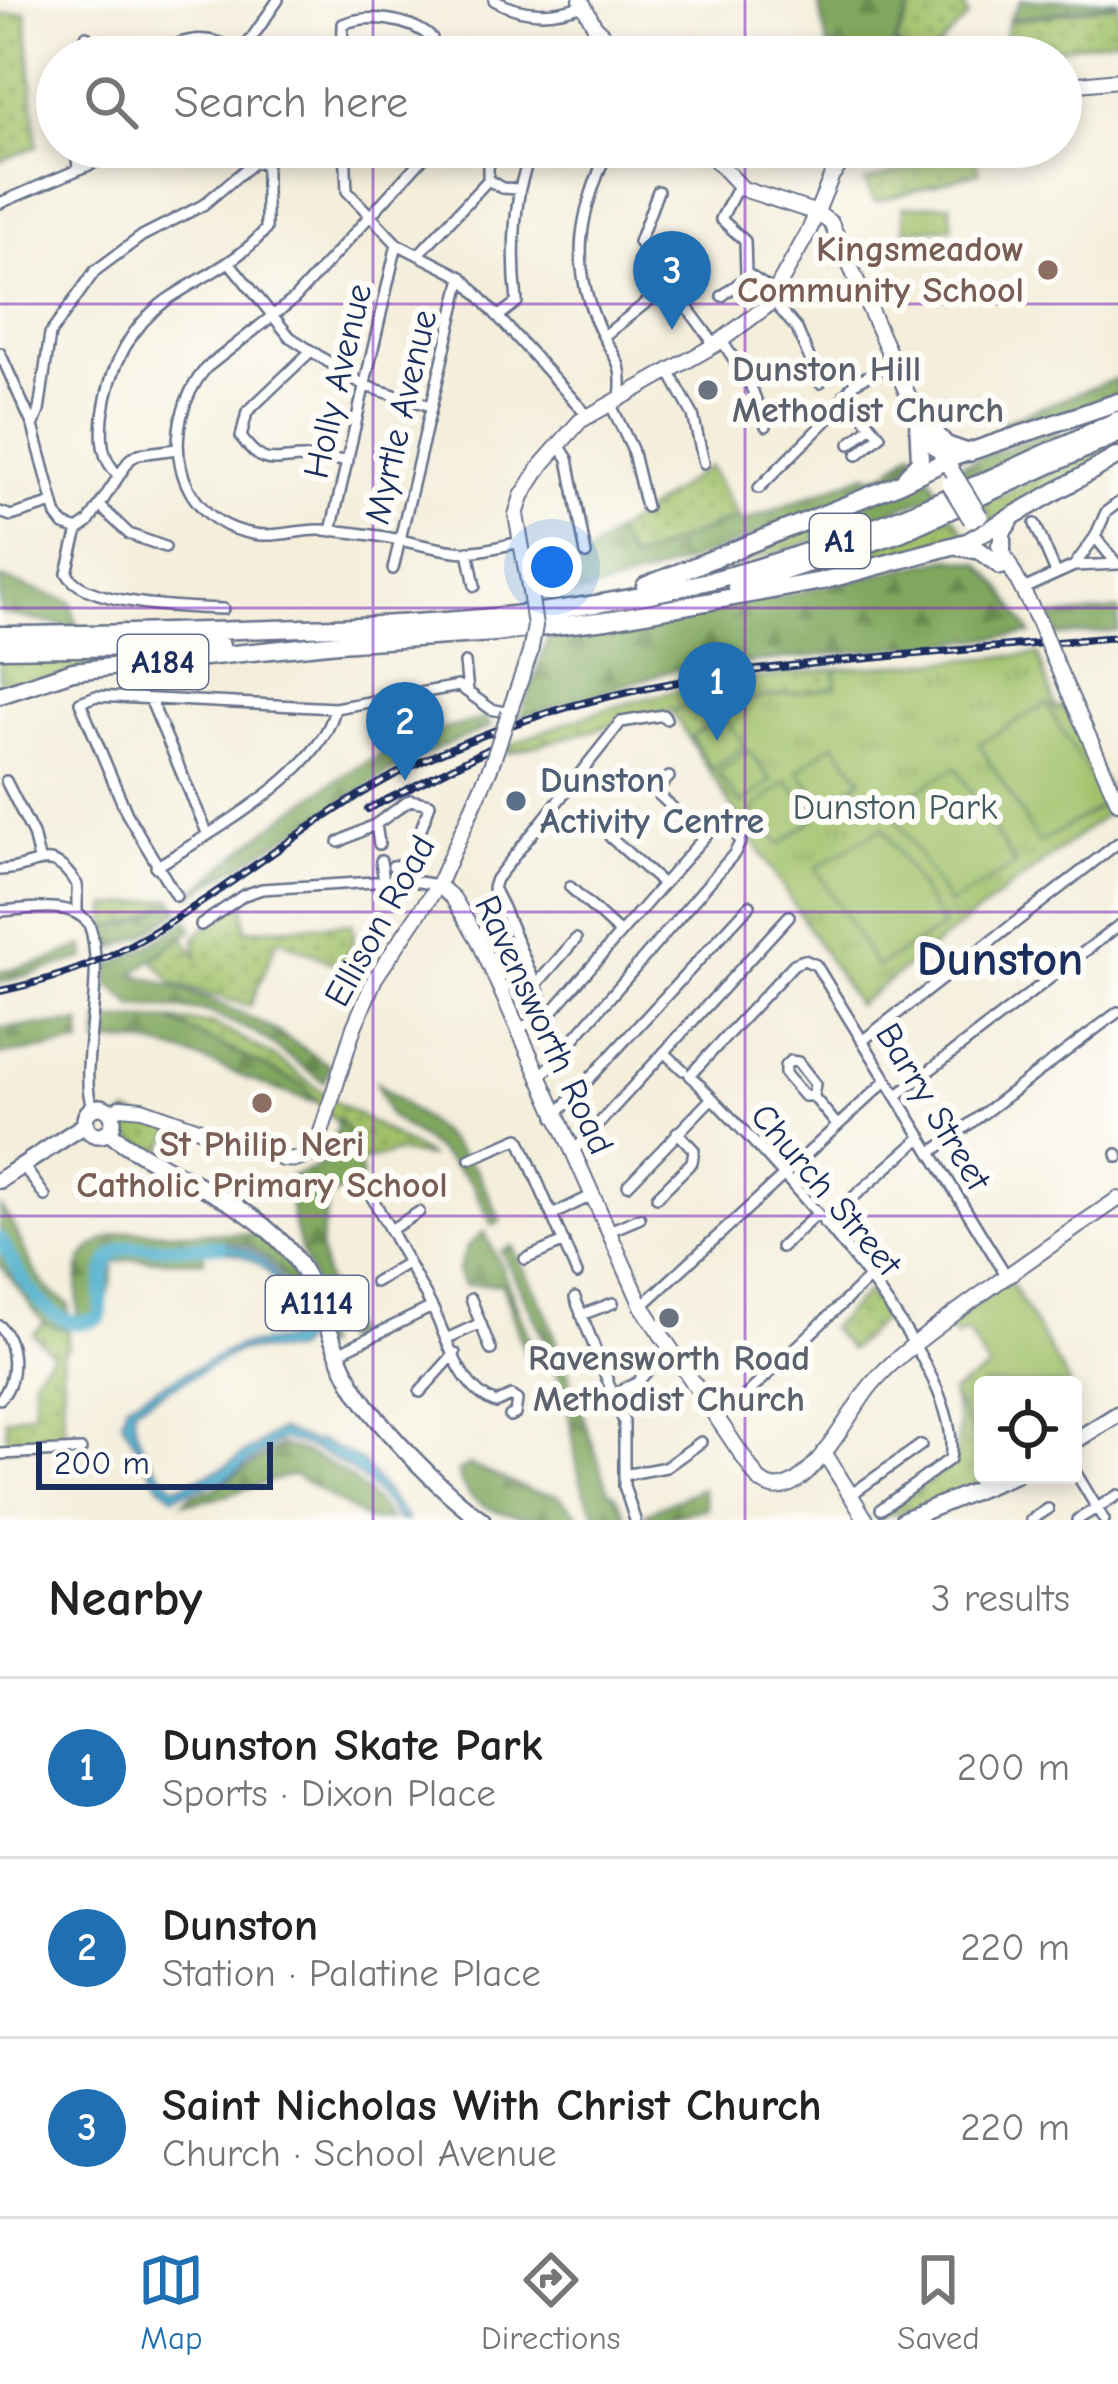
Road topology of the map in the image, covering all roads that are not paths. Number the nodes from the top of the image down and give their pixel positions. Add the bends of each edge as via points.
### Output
1 (278, 0) edge
2 (494, 0) edge
3 (582, 2) edge
4 (254, 36) edge
5 (340, 36) edge
6 (430, 36) edge
7 (604, 36) edge
8 (1118, 80) edge
9 (1082, 84) edge
10 (83, 168) edge
11 (248, 168) edge
12 (266, 168) edge
13 (345, 168) edge
14 (414, 168) edge
15 (488, 168) edge
16 (528, 168) edge
17 (601, 168) edge
18 (722, 168) edge
19 (838, 168) edge
20 (78, 170) joint
21 (488, 180) junction
22 (739, 186) junction
23 (519, 189) junction
24 (658, 191) dead end
25 (0, 203) edge
26 (817, 213) junction
27 (371, 216) junction
28 (398, 244) junction
29 (418, 255) junction
30 (230, 262) junction
31 (748, 276) junction
32 (462, 277) junction
33 (670, 284) junction
34 (770, 293) junction
35 (722, 296) dead end
36 (499, 316) junction
37 (272, 317) junction
38 (604, 336) junction
39 (719, 343) junction
40 (311, 351) junction
41 (0, 353) edge
42 (891, 364) junction
43 (670, 373) junction
44 (820, 383) dead end
45 (365, 386) junction
46 (42, 393) junction
47 (845, 394) junction
48 (20, 395) junction
49 (616, 402) junction
50 (1118, 402) edge
51 (431, 406) junction
52 (914, 413) junction
53 (589, 416) junction
54 (1118, 420) edge
55 (33, 426) junction
56 (766, 426) dead end
57 (871, 426) junction
58 (1118, 434) edge
59 (850, 444) dead end
60 (559, 445) junction
61 (177, 449) junction
62 (969, 453) junction
63 (857, 455) dead end
64 (1118, 456) edge
65 (347, 461) junction
66 (704, 463) dead end
67 (941, 463) junction
68 (119, 476) junction
69 (896, 485) junction
70 (759, 488) dead end
71 (53, 503) junction
72 (1118, 503) edge
73 (100, 506) junction
74 (646, 507) dead end
75 (0, 512) edge
76 (1014, 516) junction
77 (1035, 524) dead end
78 (980, 525) junction
79 (78, 530) junction
80 (332, 531) junction
81 (400, 537) junction
82 (1095, 537) junction
83 (518, 542) junction
84 (165, 548) dead end
85 (952, 548) junction
86 (469, 551) junction
87 (586, 554) dead end
88 (1001, 558) junction
89 (1118, 564) edge
90 (1074, 566) junction
91 (393, 568) dead end
92 (1056, 573) junction
93 (475, 586) dead end
94 (1020, 588) junction
95 (224, 609) dead end
96 (546, 613) junction
97 (608, 620) junction
98 (0, 626) edge
99 (0, 635) edge
100 (51, 635) junction
101 (330, 644) junction
102 (0, 649) edge
103 (465, 663) dead end
104 (468, 691) junction
105 (0, 695) edge
106 (150, 699) junction
107 (334, 708) junction
108 (509, 713) junction
109 (667, 719) dead end
110 (669, 777) dead end
111 (6, 781) dead end
112 (1116, 792) edge
113 (376, 824) junction
114 (208, 835) junction
115 (610, 837) dead end
116 (704, 837) junction
117 (339, 842) dead end
118 (1118, 843) edge
119 (379, 844) dead end
120 (39, 859) junction
121 (381, 861) dead end
122 (393, 866) dead end
123 (156, 867) junction
124 (0, 870) edge
125 (384, 881) junction
126 (663, 884) junction
127 (438, 885) junction
128 (570, 887) dead end
129 (176, 896) dead end
130 (750, 905) dead end
131 (503, 908) junction
132 (0, 911) edge
133 (77, 912) junction
134 (789, 916) dead end
135 (201, 925) dead end
136 (1118, 926) edge
137 (620, 933) junction
138 (478, 939) junction
139 (576, 939) dead end
140 (518, 952) junction
141 (490, 966) junction
142 (535, 986) junction
143 (1118, 1012) edge
144 (547, 1016) junction
145 (517, 1029) junction
146 (862, 1041) junction
147 (564, 1051) junction
148 (664, 1052) junction
149 (686, 1072) junction
150 (538, 1080) junction
151 (886, 1081) junction
152 (813, 1096) dead end
153 (896, 1096) junction
154 (712, 1098) junction
155 (97, 1115) junction
156 (554, 1117) junction
157 (837, 1125) junction
158 (676, 1132) junction
159 (922, 1138) junction
160 (572, 1153) junction
161 (931, 1153) junction
162 (470, 1159) dead end
163 (22, 1164) junction
164 (784, 1172) junction
165 (0, 1180) edge
166 (628, 1185) dead end
167 (367, 1188) dead end
168 (45, 1196) dead end
169 (591, 1196) junction
170 (657, 1197) dead end
171 (1118, 1199) edge
172 (419, 1212) dead end
173 (552, 1215) junction
174 (640, 1217) dead end
175 (820, 1219) junction
176 (390, 1230) junction
177 (607, 1232) junction
178 (564, 1242) junction
179 (781, 1247) dead end
180 (525, 1259) dead end
181 (407, 1263) junction
182 (577, 1274) dead end
183 (1006, 1274) junction
184 (867, 1280) junction
185 (375, 1282) dead end
186 (575, 1298) dead end
187 (471, 1299) dead end
188 (613, 1303) dead end
189 (642, 1306) junction
190 (432, 1307) junction
191 (581, 1315) junction
192 (481, 1323) junction
193 (0, 1326) edge
194 (448, 1338) junction
195 (916, 1343) junction
196 (491, 1350) dead end
197 (337, 1353) junction
198 (454, 1353) junction
199 (653, 1364) dead end
200 (420, 1392) dead end
201 (613, 1394) junction
202 (0, 1400) edge
203 (1118, 1414) edge
204 (510, 1416) dead end
205 (718, 1416) junction
206 (1082, 1436) edge
207 (701, 1442) dead end
208 (922, 1445) dead end
209 (81, 1450) dead end
210 (824, 1452) junction
211 (0, 1454) edge
212 (624, 1474) junction
213 (992, 1484) edge
214 (1082, 1484) edge
215 (1118, 1495) edge
216 (849, 1496) junction
217 (1096, 1508) junction
218 (881, 1509) dead end
219 (1048, 1510) dead end
220 (1034, 1519) edge
221 (482, 1520) edge
222 (635, 1520) edge
223 (866, 1520) edge
224 (903, 1520) edge
225 (1077, 1520) edge
226 (1104, 1520) edge

1 - 4 street
2 - 3 street via 542,14
3 - 7 street
5 - 6 street via 348,20 384,18
8 - 9 street
10 - 20 street
11 - 46 street via 95,271 50,334
12 - 30 street via 266,229
13 - 27 street via 346,191
14 - 27 street
15 - 21 street
16 - 23 street
17 - 38 street via 580,225 584,289
18 - 22 street
19 - 26 street
20 - 25 street
21 - 23 street
21 - 29 street
22 - 26 street
22 - 31 street via 716,219 745,241
23 - 36 street via 517,302
24 - 33 street via 639,242
26 - 34 street
26 - 42 street via 837,234
27 - 28 street
27 - 37 street
28 - 29 street
28 - 45 street, Holly Avenue
29 - 32 street
30 - 37 street
30 - 68 street via 167,300 130,336 112,369 101,440
31 - 34 street
31 - 35 street
32 - 36 street
32 - 51 street, Myrtle Avenue
33 - 38 street
33 - 39 street
34 - 39 street
34 - 44 street
36 - 53 street
37 - 40 street
37 - 61 street via 194,382 179,413
38 - 49 street via 622,368
39 - 43 street
39 - 56 street via 750,384
40 - 45 street
40 - 65 street via 247,412 242,437 256,457 277,463
41 - 48 street
42 - 47 street
42 - 52 street
43 - 49 street
43 - 66 street via 693,415
45 - 51 street
45 - 65 street, Holly Avenue
46 - 48 street
46 - 55 street
47 - 57 street
47 - 70 street
48 - 55 street
49 - 53 street
49 - 74 street
50 - 62 highway
51 - 81 street, Myrtle Avenue
52 - 62 highway via 946,445
52 - 67 street
52 - 69 highway via 920,461
53 - 60 street
54 - 96 highway, A1 via 848,539 697,584
55 - 71 street
57 - 59 street
57 - 63 street via 880,436
58 - 97 highway, A1 via 844,554
60 - 83 street via 522,496
60 - 87 street
61 - 68 street via 140,454
61 - 80 street via 189,487 232,527 271,535
62 - 67 highway
64 - 76 highway
65 - 80 street, Holly Avenue
67 - 69 highway
67 - 78 street, bridge
68 - 73 street
69 - 96 highway via 689,571
71 - 75 street
71 - 79 street via 60,522
72 - 82 street
73 - 79 street
73 - 84 street via 129,534
76 - 78 highway
76 - 88 highway via 1002,532
77 - 92 street
78 - 85 highway
78 - 88 street
79 - 95 street via 67,567 81,589
80 - 81 street
81 - 86 street
81 - 91 street, Myrtle Avenue
82 - 89 street
82 - 90 street
83 - 86 street
83 - 108 street, Ellison Road, bridge via 536,626
85 - 88 highway
85 - 97 highway
86 - 93 street
88 - 94 street
89 - 90 street
90 - 92 street
92 - 94 street
94 - 112 street, bridge
96 - 100 highway, A1
97 - 101 highway, A1
98 - 100 highway, A1
99 - 100 highway, A1
101 - 102 highway, A1
101 - 105 highway, A184 via 73,671
103 - 104 street
104 - 107 street via 459,686
104 - 108 street
106 - 107 street
106 - 114 street
106 - 123 street via 80,702
107 - 114 street via 332,724 304,760
108 - 127 street, Ellison Road, bridge
109 - 131 street via 621,722 496,880
110 - 116 street via 658,795
111 - 120 street
113 - 117 street
113 - 119 street
113 - 122 street via 410,800 430,804 408,865
114 - 123 street
115 - 126 street
116 - 126 street
116 - 147 street via 720,822 741,841
118 - 146 street
120 - 124 street
120 - 133 street via 73,878
121 - 125 street
123 - 129 street
125 - 127 street
125 - 135 street via 256,890
126 - 137 street
127 - 138 street, Ravensworth Road
127 - 155 street, Ellison Road via 374,978 310,1154 271,1156 134,1106
128 - 137 street
130 - 156 street
131 - 138 street
131 - 140 street
132 - 133 street
133 - 155 street via 94,942 88,1093
134 - 148 street
136 - 153 street
137 - 144 street
138 - 141 street, Ravensworth Road
139 - 142 street
140 - 141 street
140 - 142 street
141 - 145 street, Ravensworth Road
142 - 144 street
143 - 161 street
144 - 145 street
144 - 147 street
145 - 150 street, Ravensworth Road
146 - 149 street, Barry Street via 816,965 804,960
146 - 151 street, Barry Street
147 - 150 street
148 - 149 street, Church Street
148 - 160 street
149 - 154 street, Church Street
150 - 156 street, Ravensworth Road
151 - 153 street, Barry Street
151 - 157 street
152 - 157 street
153 - 159 street, Barry Street
154 - 158 street
154 - 164 street, Church Street
155 - 163 main road
155 - 197 main road, A1114 via 113,1123 108,1132 243,1213 287,1249
156 - 160 street, Ravensworth Road
157 - 164 street
158 - 166 street
158 - 170 street via 694,1150 692,1162
159 - 161 street, Barry Street
159 - 175 street
160 - 169 street, Ravensworth Road
161 - 183 street, Barry Street
162 - 173 street, Ravensworth Road via 519,1138
163 - 165 main road
163 - 168 street
164 - 175 street, Church Street
164 - 189 street
167 - 176 street
169 - 173 street, Ravensworth Road
169 - 177 street, Ravensworth Road
171 - 183 street
172 - 176 street
173 - 178 street, Ravensworth Road
174 - 177 street
175 - 179 street
175 - 184 street, Church Street
176 - 181 street
177 - 189 street, Ravensworth Road
178 - 180 street
178 - 182 street, Ravensworth Road
181 - 185 street
181 - 190 street
183 - 195 street
184 - 195 street, Church Street
184 - 205 street
186 - 191 street
187 - 192 street
188 - 191 street
189 - 205 street, Ravensworth Road
190 - 194 street
190 - 197 street
191 - 201 street
192 - 194 street
192 - 196 street
193 - 202 street via 14,1354
194 - 198 street
195 - 210 street via 874,1382
195 - 218 street, Church Street via 944,1402 951,1456
197 - 221 main road, A1114 via 379,1420
198 - 200 street
198 - 204 street via 485,1399 517,1400
199 - 201 street
201 - 212 street via 626,1432
203 - 206 main road
205 - 210 street, Ravensworth Road via 775,1490 790,1487
207 - 212 street via 666,1467
208 - 216 street
209 - 211 street
210 - 216 street
212 - 222 street
213 - 224 main road
214 - 217 street
215 - 217 street
216 - 223 street
217 - 225 street
217 - 226 street
219 - 220 street

